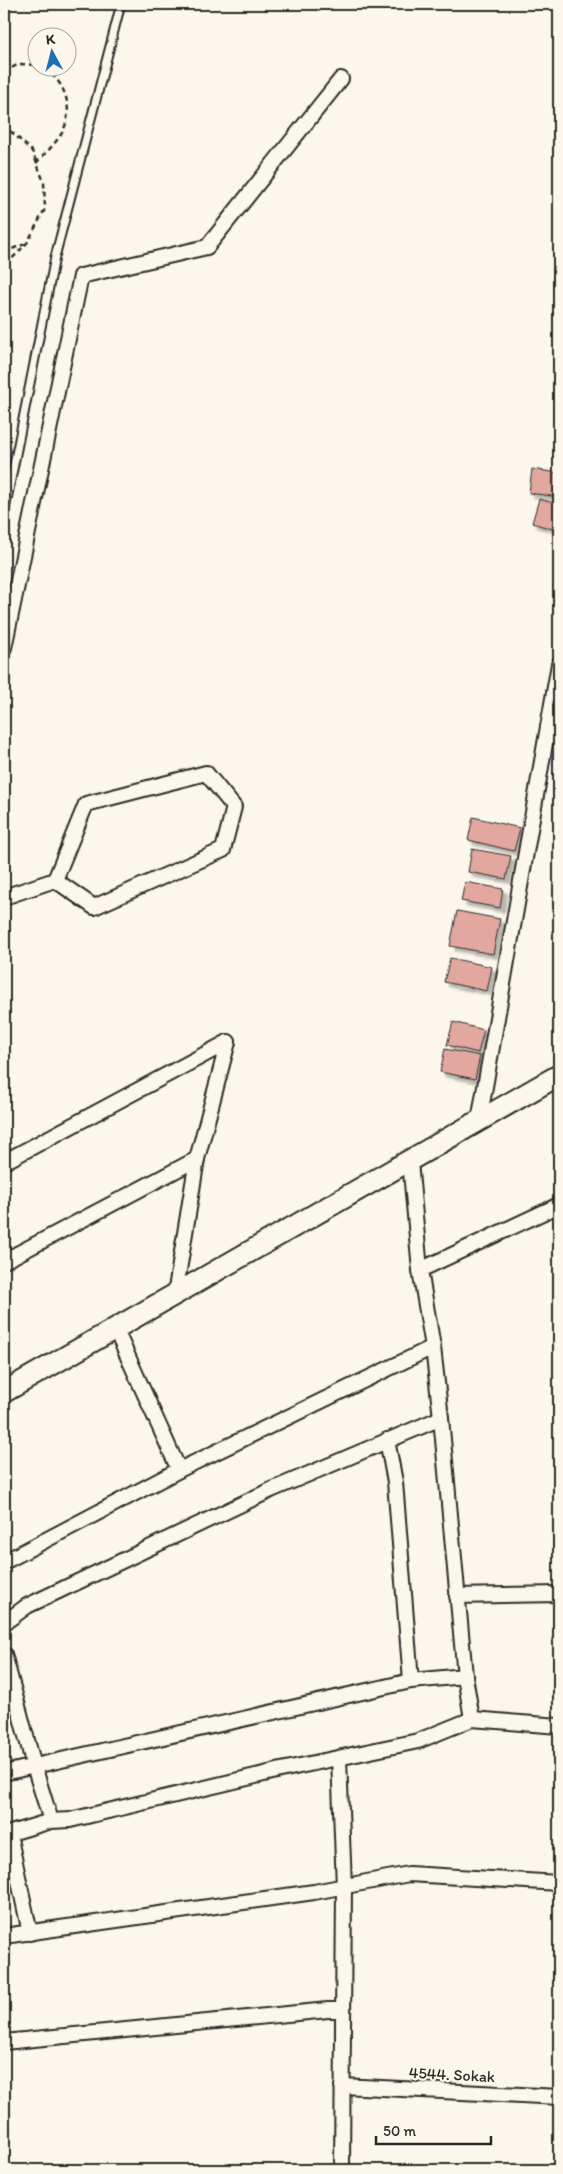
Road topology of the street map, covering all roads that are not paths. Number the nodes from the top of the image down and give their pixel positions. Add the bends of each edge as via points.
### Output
1 (121, 4) edge
2 (341, 79) dead end
3 (4, 515) edge
4 (4, 648) edge
5 (559, 664) edge
6 (55, 880) junction
7 (4, 897) edge
8 (559, 1075) edge
9 (479, 1121) junction
10 (197, 1158) junction
11 (410, 1161) junction
12 (4, 1162) edge
13 (559, 1206) edge
14 (4, 1262) edge
15 (420, 1270) junction
16 (175, 1294) junction
17 (115, 1328) junction
18 (433, 1347) junction
19 (4, 1392) edge
20 (441, 1418) junction
21 (387, 1440) junction
22 (179, 1470) junction
23 (4, 1562) edge
24 (559, 1594) edge
25 (457, 1596) junction
26 (4, 1623) edge
27 (4, 1654) edge
28 (465, 1676) junction
29 (411, 1681) junction
30 (472, 1719) junction
31 (559, 1726) edge
32 (339, 1758) junction
33 (34, 1766) junction
34 (4, 1773) edge
35 (52, 1821) junction
36 (6, 1834) edge
37 (559, 1883) edge
38 (344, 1887) junction
39 (30, 1933) junction
40 (4, 1936) edge
41 (343, 2010) junction
42 (4, 2042) edge
43 (342, 2086) junction
44 (559, 2097) edge
45 (342, 2170) edge

1 - 3 lane via 55,257
2 - 4 street via 207,247 81,276
5 - 9 street
6 - 6 street via 86,804 206,773 234,807 223,850 94,907
6 - 7 street
8 - 9 main road
9 - 11 main road
10 - 12 street via 228,1042
10 - 14 street
10 - 16 street
11 - 15 street
11 - 16 main road
13 - 15 street
15 - 18 street
16 - 17 main road
17 - 19 main road
17 - 22 street
18 - 20 street
18 - 22 street
20 - 21 street
20 - 25 street
21 - 26 street via 271,1490 27,1606
21 - 29 street via 395,1482
22 - 23 street
24 - 25 street
25 - 28 street
27 - 33 street
28 - 29 street
28 - 30 street
29 - 33 street
30 - 31 street
30 - 32 street via 418,1742
32 - 35 street via 70,1820
32 - 38 street
33 - 34 street
33 - 35 street
35 - 36 street
36 - 39 street
37 - 38 street via 409,1874
38 - 39 street
38 - 41 street
39 - 40 street
41 - 42 street
41 - 43 street
43 - 44 street, 4544. Sokak
43 - 45 street

